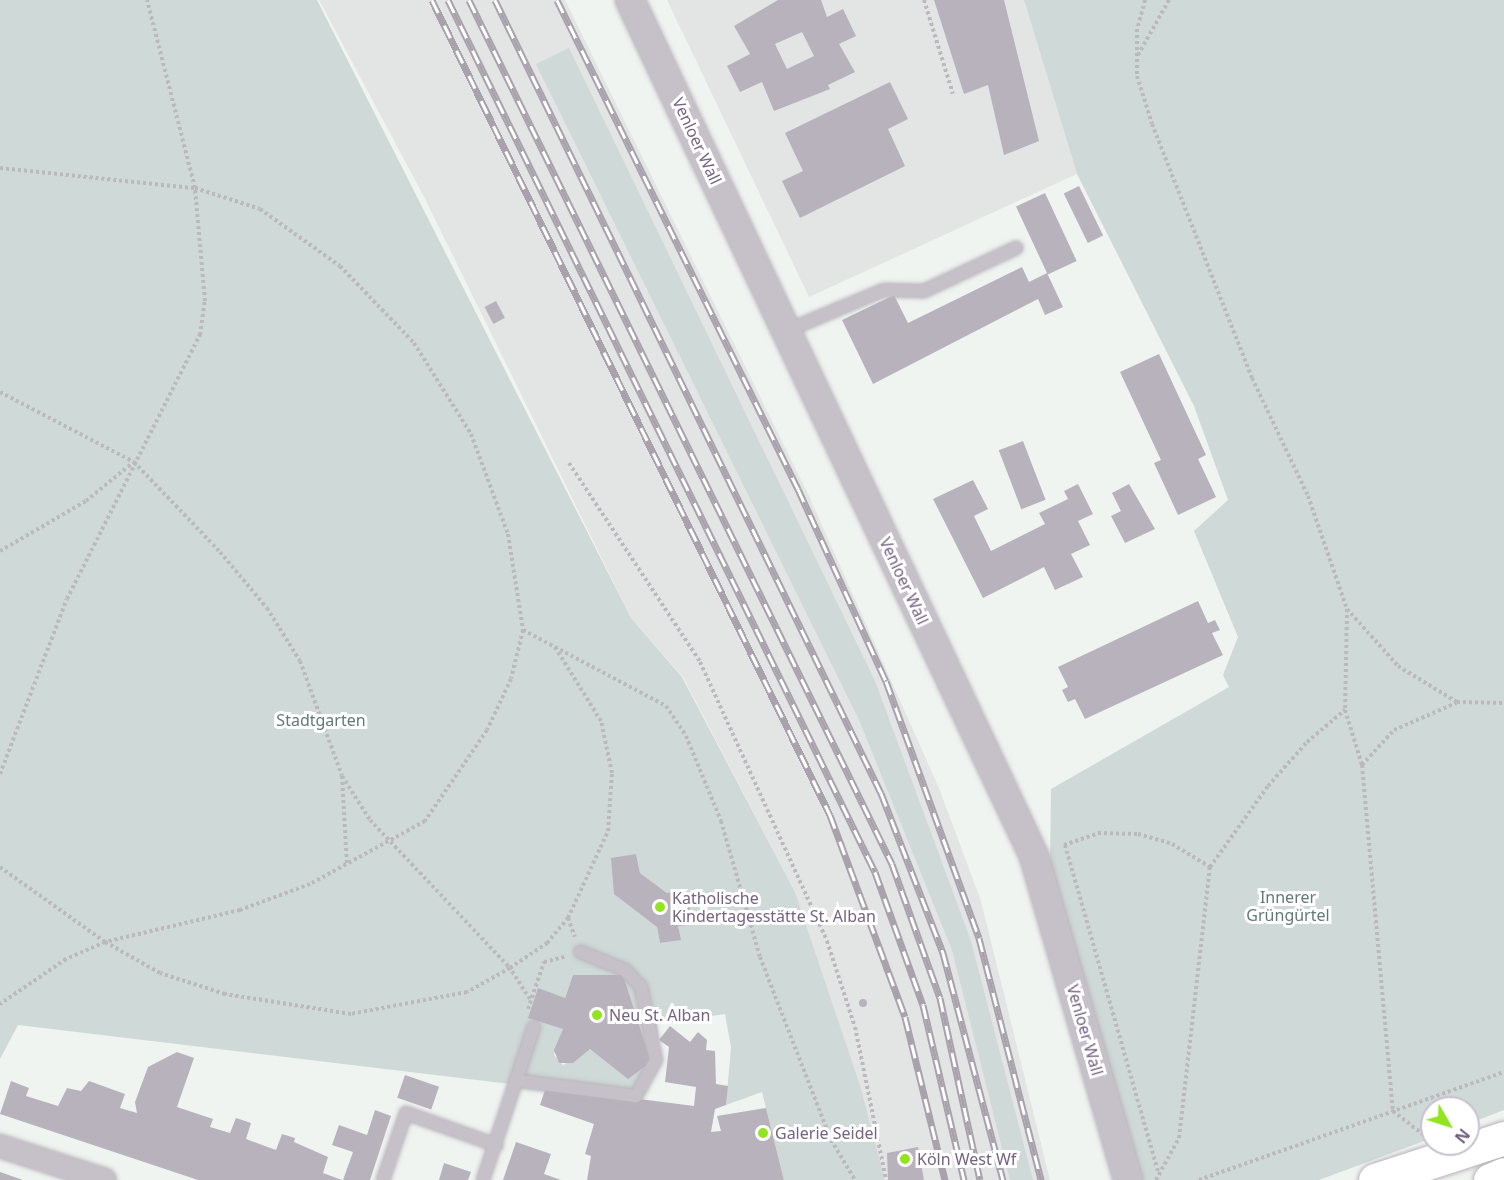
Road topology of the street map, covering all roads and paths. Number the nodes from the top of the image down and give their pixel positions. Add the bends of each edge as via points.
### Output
1 (147, 0) edge
2 (630, 0) edge
3 (924, 0) edge
4 (1145, 0) edge
5 (1169, 0) edge
6 (1138, 56) junction
7 (953, 94) dead end
8 (0, 168) edge
9 (195, 188) junction
10 (1016, 248) dead end
11 (786, 331) junction
12 (0, 392) edge
13 (134, 462) junction
14 (569, 463) dead end
15 (0, 551) edge
16 (1347, 609) junction
17 (523, 630) junction
18 (555, 646) junction
19 (1457, 702) junction
20 (1504, 703) edge
21 (1346, 710) junction
22 (1362, 765) junction
23 (0, 774) edge
24 (342, 776) junction
25 (392, 843) junction
26 (1065, 845) junction
27 (1034, 856) junction
28 (347, 866) junction
29 (0, 867) edge
30 (1210, 867) junction
31 (105, 942) junction
32 (581, 952) joint
33 (510, 968) junction
34 (530, 999) junction
35 (0, 1004) edge
36 (534, 1027) joint
37 (1504, 1072) edge
38 (520, 1081) junction
39 (1393, 1111) junction
40 (1420, 1131) edge
41 (1504, 1138) edge
42 (496, 1145) junction
43 (0, 1146) edge
44 (1159, 1172) junction
45 (1504, 1174) edge
46 (1394, 1178) edge
47 (105, 1180) edge
48 (383, 1180) edge
49 (483, 1180) edge
50 (855, 1180) edge
51 (886, 1180) edge
52 (1128, 1180) edge
53 (1156, 1180) edge
54 (1199, 1180) edge
55 (1490, 1180) edge

1 - 9 path
2 - 11 street, Venloer Wall
3 - 7 path
4 - 6 path
5 - 6 path
6 - 16 path via 1137,76 1152,124 1252,378 1308,496
8 - 9 path
9 - 13 path via 205,301 200,335
9 - 17 path via 260,209 307,240 368,292 414,343 471,434 494,489 508,534
10 - 11 lane via 924,291 884,291
11 - 27 street, Venloer Wall
12 - 13 path
13 - 15 path via 86,501
13 - 23 path via 33,678
13 - 24 path via 267,608 300,661
14 - 51 path via 700,662 827,941 855,1027
16 - 19 path via 1398,666
16 - 21 path
17 - 18 path
17 - 25 path via 511,679 454,785 425,821
18 - 33 path via 601,722 612,773 608,831 568,918 547,943
18 - 50 path via 666,706 686,736 722,821 760,957 831,1140
19 - 20 path
19 - 22 path via 1394,730
21 - 22 path
21 - 30 path via 1307,742 1268,786
22 - 39 path
24 - 25 path via 370,820
24 - 28 path
25 - 28 path
25 - 33 path
26 - 27 path
26 - 30 path via 1098,833 1138,834 1172,844
26 - 44 path
27 - 52 street, Venloer Wall
28 - 31 path via 240,910
29 - 31 path
30 - 44 path via 1179,1138
31 - 33 path via 160,973 225,994 351,1014 467,992
31 - 35 path via 66,959
32 - 34 path via 543,962
32 - 38 lane via 625,970 641,987 656,1060 636,1096
33 - 34 path
34 - 36 path via 525,1020
36 - 38 lane
37 - 39 path
38 - 42 lane
39 - 40 path
39 - 54 path
41 - 46 main road
42 - 48 lane via 406,1113
42 - 49 lane
43 - 47 street
44 - 53 path
45 - 55 main road

